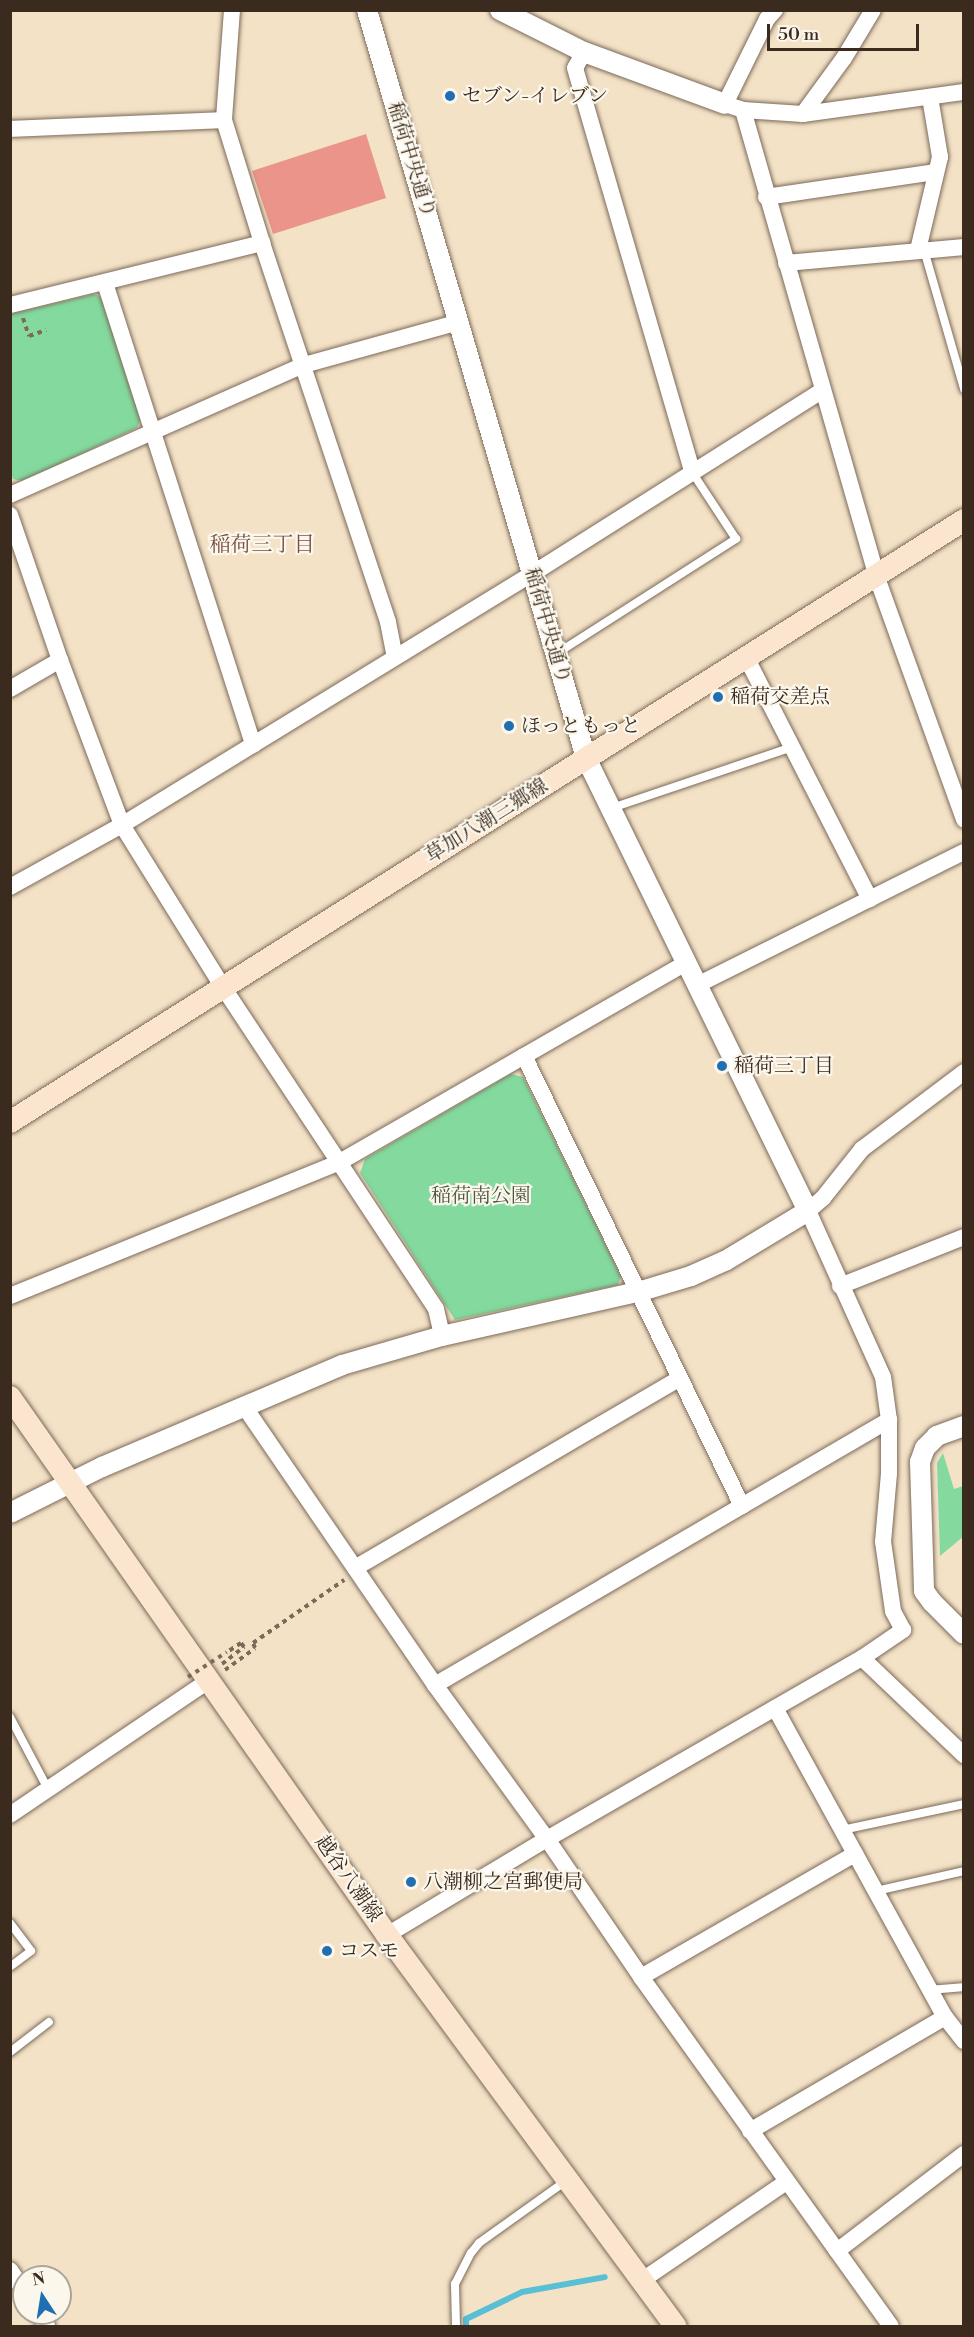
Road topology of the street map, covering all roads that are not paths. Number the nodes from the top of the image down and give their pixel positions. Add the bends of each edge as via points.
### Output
1 (232, 10) edge
2 (367, 10) edge
3 (500, 10) edge
4 (775, 10) edge
5 (873, 10) edge
6 (584, 52) junction
7 (963, 92) edge
8 (930, 97) junction
9 (734, 107) junction
10 (803, 114) junction
11 (224, 120) junction
12 (10, 129) edge
13 (936, 172) junction
14 (766, 197) junction
15 (262, 243) junction
16 (963, 247) edge
17 (921, 250) junction
18 (786, 263) junction
19 (105, 283) junction
20 (14, 304) edge
21 (459, 322) junction
22 (304, 365) junction
23 (963, 389) edge
24 (821, 391) junction
25 (152, 432) junction
26 (692, 472) junction
27 (10, 495) edge
28 (10, 515) edge
29 (963, 520) edge
30 (532, 574) junction
31 (876, 575) junction
32 (556, 654) junction
33 (395, 657) junction
34 (746, 657) junction
35 (60, 660) junction
36 (10, 689) edge
37 (253, 745) junction
38 (792, 747) junction
39 (586, 758) junction
40 (609, 810) junction
41 (963, 820) edge
42 (122, 825) junction
43 (963, 852) edge
44 (10, 887) edge
45 (870, 899) junction
46 (686, 963) junction
47 (697, 985) junction
48 (223, 987) junction
49 (524, 1056) junction
50 (963, 1072) edge
51 (10, 1122) edge
52 (338, 1163) junction
53 (808, 1211) junction
54 (963, 1237) edge
55 (840, 1286) junction
56 (638, 1292) junction
57 (10, 1296) edge
58 (442, 1336) junction
59 (680, 1378) junction
60 (10, 1397) edge
61 (244, 1406) junction
62 (889, 1420) junction
63 (963, 1426) edge
64 (71, 1483) junction
65 (742, 1506) junction
66 (10, 1513) edge
67 (356, 1569) junction
68 (963, 1634) edge
69 (862, 1658) junction
70 (198, 1679) junction
71 (435, 1685) junction
72 (775, 1708) junction
73 (10, 1718) edge
74 (963, 1755) edge
75 (48, 1789) junction
76 (963, 1804) edge
77 (10, 1815) edge
78 (842, 1830) junction
79 (547, 1839) junction
80 (855, 1854) junction
81 (963, 1871) edge
82 (876, 1891) junction
83 (10, 1923) edge
84 (387, 1935) junction
85 (10, 1967) edge
86 (641, 1977) junction
87 (963, 1987) edge
88 (930, 1990) junction
89 (945, 2018) junction
90 (49, 2022) dead end
91 (963, 2041) edge
92 (10, 2052) edge
93 (750, 2131) junction
94 (963, 2154) edge
95 (567, 2180) junction
96 (786, 2182) junction
97 (837, 2251) junction
98 (641, 2281) junction
99 (456, 2326) edge
100 (675, 2326) edge
101 (891, 2326) edge

1 - 11 street
2 - 21 street, 稲荷中央通り
3 - 6 street
4 - 9 street via 767,19
5 - 10 street
6 - 9 street
6 - 26 street via 575,68
7 - 8 street
8 - 10 street
8 - 13 street via 940,157
9 - 10 street
9 - 14 street
11 - 12 street
11 - 15 street
13 - 14 street
13 - 17 street
14 - 18 street
15 - 19 street
15 - 22 street
16 - 17 street
17 - 18 street
17 - 23 lane
18 - 24 street
19 - 20 street
19 - 25 street
21 - 22 street
21 - 30 street, 稲荷中央通り
22 - 25 street
22 - 33 street via 388,622
24 - 26 street
24 - 31 street
25 - 27 street
25 - 37 street
26 - 30 street
26 - 32 lane via 736,539
28 - 35 street
29 - 31 main road, 草加八潮三郷線
30 - 32 street, 稲荷中央通り
30 - 33 street
31 - 34 main road, 草加八潮三郷線
31 - 41 street
32 - 39 street, 稲荷中央通り
33 - 37 street
34 - 38 street
34 - 39 main road, 草加八潮三郷線
35 - 36 street
35 - 42 street
37 - 42 street
38 - 40 lane
38 - 45 street
39 - 40 street, 稲荷中央通り
39 - 48 main road, 草加八潮三郷線
40 - 46 street, 稲荷中央通り
42 - 44 street
42 - 48 street
43 - 45 street
45 - 47 street
46 - 47 street, 稲荷中央通り
46 - 49 street
47 - 53 street, 稲荷中央通り
48 - 51 main road, 草加八潮三郷線
48 - 52 street
49 - 52 street
49 - 56 street
50 - 53 street via 862,1149
52 - 57 street
52 - 58 street via 436,1309
53 - 55 street
53 - 56 street via 725,1261
54 - 55 street
55 - 62 street via 883,1377
56 - 58 street
56 - 59 street
58 - 61 street via 342,1365
59 - 65 street
59 - 67 street
60 - 64 main road, 越谷八潮線
61 - 64 street
61 - 67 street
62 - 65 street
62 - 69 street via 883,1542 893,1611 903,1630
63 - 68 street via 937,1436 925,1448 921,1462 924,1591
64 - 66 street
64 - 70 main road, 越谷八潮線
65 - 71 street
67 - 71 street
69 - 72 street
69 - 74 street
70 - 75 street
70 - 84 main road, 越谷八潮線
71 - 79 street
72 - 78 street
72 - 79 street
73 - 75 lane
75 - 77 street
76 - 78 lane
78 - 80 street
79 - 84 street
79 - 86 street
80 - 82 street
80 - 86 street
81 - 82 lane
82 - 88 street
83 - 85 lane via 32,1951
84 - 95 main road, 越谷八潮線
86 - 93 street
87 - 88 lane
88 - 89 street
89 - 91 street
89 - 93 street
90 - 92 lane
93 - 96 street
94 - 97 street
95 - 98 main road, 越谷八潮線
95 - 99 lane via 475,2248 455,2284
96 - 97 street
96 - 98 street
97 - 101 street
98 - 100 main road, 越谷八潮線

